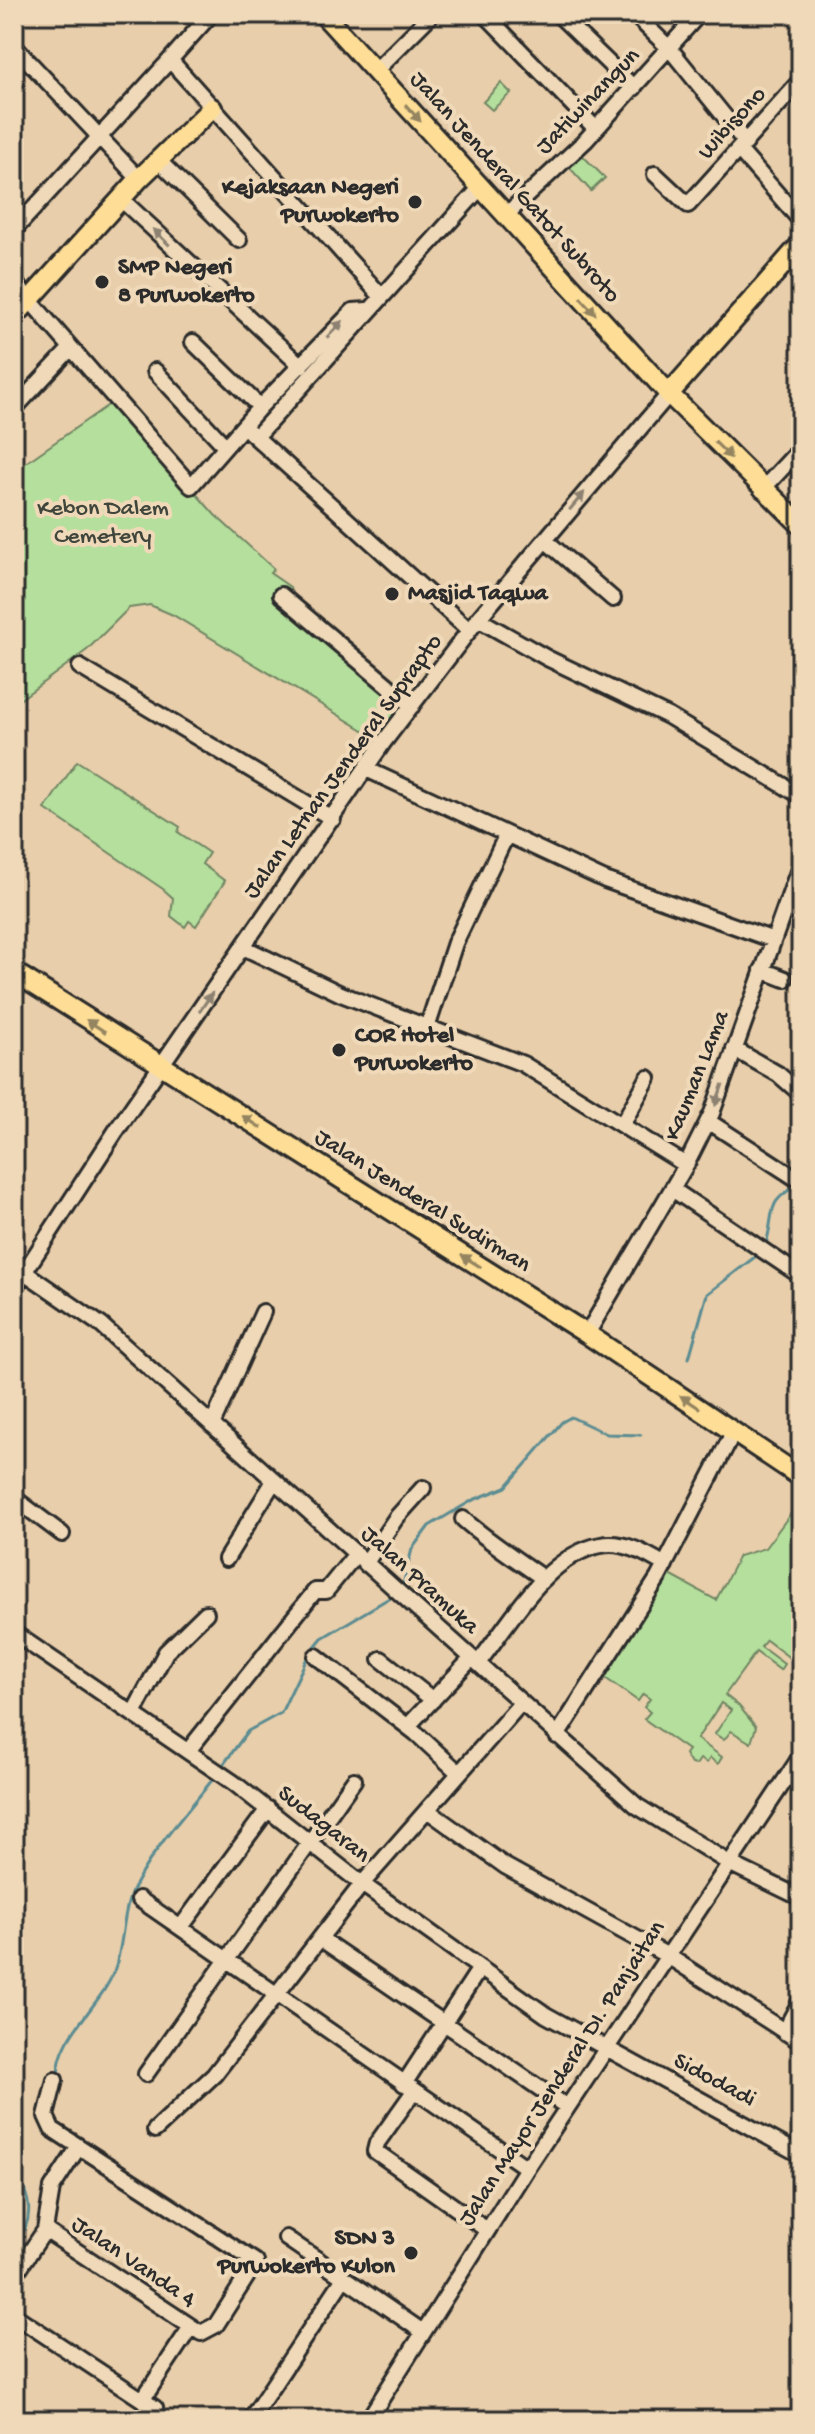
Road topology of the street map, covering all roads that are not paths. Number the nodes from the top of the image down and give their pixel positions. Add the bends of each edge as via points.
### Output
1 (211, 14) edge
2 (323, 14) edge
3 (432, 14) edge
4 (485, 14) edge
5 (558, 14) edge
6 (634, 14) edge
7 (699, 14) edge
8 (14, 46) edge
9 (670, 49) junction
10 (170, 60) junction
11 (375, 71) junction
12 (801, 80) edge
13 (634, 88) junction
14 (212, 108) junction
15 (596, 129) junction
16 (100, 137) junction
17 (743, 147) junction
18 (158, 160) junction
19 (655, 174) dead end
20 (139, 179) junction
21 (481, 187) junction
22 (121, 199) junction
23 (506, 215) junction
24 (801, 221) edge
25 (14, 230) edge
26 (239, 240) dead end
27 (801, 244) edge
28 (14, 282) edge
29 (381, 296) junction
30 (30, 298) junction
31 (367, 310) junction
32 (14, 317) edge
33 (193, 342) dead end
34 (71, 348) junction
35 (301, 366) junction
36 (155, 371) dead end
37 (669, 394) junction
38 (260, 407) junction
39 (14, 409) edge
40 (243, 427) junction
41 (256, 437) junction
42 (225, 446) junction
43 (801, 448) edge
44 (762, 490) junction
45 (801, 525) edge
46 (545, 540) junction
47 (281, 595) dead end
48 (613, 599) dead end
49 (474, 625) junction
50 (80, 667) dead end
51 (412, 706) junction
52 (366, 769) junction
53 (801, 796) edge
54 (333, 819) junction
55 (506, 836) junction
56 (801, 863) edge
57 (797, 884) edge
58 (771, 939) junction
59 (243, 947) junction
60 (762, 970) junction
61 (14, 972) edge
62 (785, 979) dead end
63 (427, 1028) junction
64 (734, 1049) junction
65 (162, 1067) junction
66 (648, 1078) dead end
67 (801, 1094) edge
68 (708, 1121) junction
69 (623, 1123) junction
70 (686, 1165) junction
71 (794, 1177) dead end
72 (672, 1189) junction
73 (19, 1268) edge
74 (801, 1276) edge
75 (14, 1288) edge
76 (263, 1312) dead end
77 (587, 1334) junction
78 (212, 1425) junction
79 (734, 1431) junction
80 (801, 1477) edge
81 (274, 1481) junction
82 (423, 1488) dead end
83 (14, 1498) edge
84 (463, 1519) dead end
85 (62, 1534) dead end
86 (226, 1559) dead end
87 (361, 1559) junction
88 (665, 1565) junction
89 (544, 1579) junction
90 (206, 1613) dead end
91 (14, 1633) edge
92 (316, 1656) dead end
93 (381, 1659) dead end
94 (475, 1661) junction
95 (433, 1700) junction
96 (521, 1703) junction
97 (134, 1712) junction
98 (408, 1726) junction
99 (557, 1736) junction
100 (188, 1751) junction
101 (801, 1756) edge
102 (459, 1773) junction
103 (354, 1780) dead end
104 (268, 1809) junction
105 (427, 1810) junction
106 (310, 1841) junction
107 (729, 1863) junction
108 (362, 1884) junction
109 (801, 1898) edge
110 (139, 1899) dead end
111 (181, 1927) junction
112 (321, 1939) junction
113 (668, 1956) junction
114 (226, 1957) junction
115 (480, 1968) junction
116 (276, 1993) junction
117 (801, 2000) edge
118 (443, 2024) junction
119 (784, 2032) junction
120 (801, 2042) edge
121 (606, 2049) junction
122 (146, 2074) dead end
123 (55, 2080) dead end
124 (409, 2087) junction
125 (567, 2107) junction
126 (155, 2130) dead end
127 (78, 2148) junction
128 (801, 2155) edge
129 (527, 2168) junction
130 (45, 2230) junction
131 (487, 2230) junction
132 (286, 2238) dead end
133 (14, 2276) edge
134 (344, 2278) junction
135 (14, 2315) edge
136 (190, 2328) junction
137 (423, 2332) junction
138 (143, 2399) junction
139 (153, 2416) edge
140 (250, 2420) edge
141 (368, 2420) edge

1 - 10 street
2 - 11 main road, Jalan Jenderal Gatot Subroto
3 - 11 street
4 - 15 street
5 - 13 street
6 - 9 street
7 - 9 street, Jatiwinangun
8 - 16 street
9 - 13 street, Jatiwinangun
9 - 17 street
10 - 14 street
10 - 16 street
11 -> 21 main road, Jalan Jenderal Gatot Subroto
12 - 17 street, Wibisono
13 - 15 street, Jatiwinangun
14 - 18 main road
14 - 29 street
15 - 23 street, Jatiwinangun
16 - 20 street
16 - 25 street
17 - 19 street, Wibisono via 684,205
17 - 24 street
18 - 20 main road
18 - 26 street
20 - 22 main road
21 - 23 main road, Jalan Jenderal Gatot Subroto
21 - 29 street
22 - 30 main road
35 -> 22 street
23 -> 37 main road, Jalan Jenderal Gatot Subroto
27 - 37 main road
28 - 30 street
29 - 31 street
30 - 32 main road
30 - 34 street
35 -> 31 street via 353,311
31 - 41 street via 362,323
33 - 38 street
34 - 39 street
34 - 42 street via 191,486
35 - 38 street
36 - 42 street
37 -> 44 main road, Jalan Jenderal Gatot Subroto
46 -> 37 street, Jalan Letnan Jenderal Suprapto
38 - 40 street
40 - 41 street
40 - 42 street
41 - 49 street
43 - 44 street
44 - 45 main road, Jalan Jenderal Gatot Subroto
46 - 48 street
46 - 49 street, Jalan Letnan Jenderal Suprapto
47 - 51 street
49 - 51 street, Jalan Letnan Jenderal Suprapto
49 - 53 street via 668,716
50 - 54 street
51 - 52 street, Jalan Letnan Jenderal Suprapto
52 - 54 street, Jalan Letnan Jenderal Suprapto
52 - 55 street
54 - 59 street, Jalan Letnan Jenderal Suprapto
55 - 58 street via 605,880
55 - 63 street via 455,943
56 - 57 street, Kauman Lama
57 - 58 street, Kauman Lama
58 - 60 street, Kauman Lama
59 - 63 street
65 -> 59 street, Jalan Letnan Jenderal Suprapto
60 - 62 street
60 - 64 street, Kauman Lama
65 -> 61 main road, Jalan Jenderal Sudirman
63 - 69 street via 523,1064
64 - 67 street
64 -> 68 street, Kauman Lama
65 - 73 street, Jalan Letnan Jenderal Suprapto
77 -> 65 main road, Jalan Jenderal Sudirman
66 - 69 street
68 - 70 street, Kauman Lama
68 - 71 street
69 - 70 street
70 - 72 street, Kauman Lama
72 - 74 street
72 - 77 street, Kauman Lama
73 - 75 street, Jalan Letnan Jenderal Suprapto
73 - 78 street, Jalan Pramuka via 101,1325
76 - 78 street
79 -> 77 main road, Jalan Jenderal Sudirman
78 - 81 street, Jalan Pramuka
79 - 80 main road, Jalan Jenderal Sudirman
79 - 88 street
81 - 86 street
81 - 87 street, Jalan Pramuka
82 - 87 street
83 - 85 street
84 - 89 street
87 - 94 street, Jalan Pramuka
87 - 100 street via 326,1591 315,1591
88 - 89 street via 626,1546 603,1544 582,1551
88 - 99 street
89 - 94 street
90 - 97 street via 166,1652
91 - 97 street, Sudagaran
92 - 98 street
93 - 95 street
94 - 95 street
94 - 96 street, Jalan Pramuka
95 - 98 street
96 - 99 street, Jalan Pramuka
96 - 102 street
97 - 100 street, Sudagaran
98 - 102 street
99 - 107 street, Jalan Pramuka via 637,1806
100 - 104 street, Sudagaran
101 - 107 street, Jalan Mayor Jenderal DI. Panjaitan
102 - 105 street
103 - 106 street
104 - 106 street, Sudagaran
104 - 111 street
105 - 108 street
105 - 113 street via 505,1866
106 - 108 street, Sudagaran
106 - 114 street
107 - 109 street, Jalan Pramuka
107 - 113 street, Jalan Mayor Jenderal DI. Panjaitan
108 - 112 street
108 - 115 street, Sudagaran
110 - 111 street
111 - 114 street
112 - 116 street
112 - 118 street
113 - 119 street
113 - 121 street, Jalan Mayor Jenderal DI. Panjaitan
114 - 116 street
114 - 122 street
115 - 118 street
115 - 121 street, Sudagaran
116 - 124 street
116 - 126 street via 214,2075
117 - 119 street
118 - 124 street
118 - 125 street
119 - 120 street
121 - 125 street, Jalan Mayor Jenderal DI. Panjaitan
121 - 128 street, Sidodadi
123 - 127 street via 48,2123
124 - 129 street
124 - 131 street via 375,2151
125 - 129 street, Jalan Mayor Jenderal DI. Panjaitan
127 - 130 street via 52,2188
127 - 136 street, Jalan Vanda 4 via 256,2262 212,2329 201,2333
129 - 131 street, Jalan Mayor Jenderal DI. Panjaitan
130 - 133 street
130 - 136 street, Jalan Vanda 4
131 - 137 street, Jalan Mayor Jenderal DI. Panjaitan
132 - 134 street
134 - 137 street
134 - 140 street
135 - 138 street
136 - 138 street
137 - 141 street, Jalan Mayor Jenderal DI. Panjaitan
138 - 139 street via 155,2408

